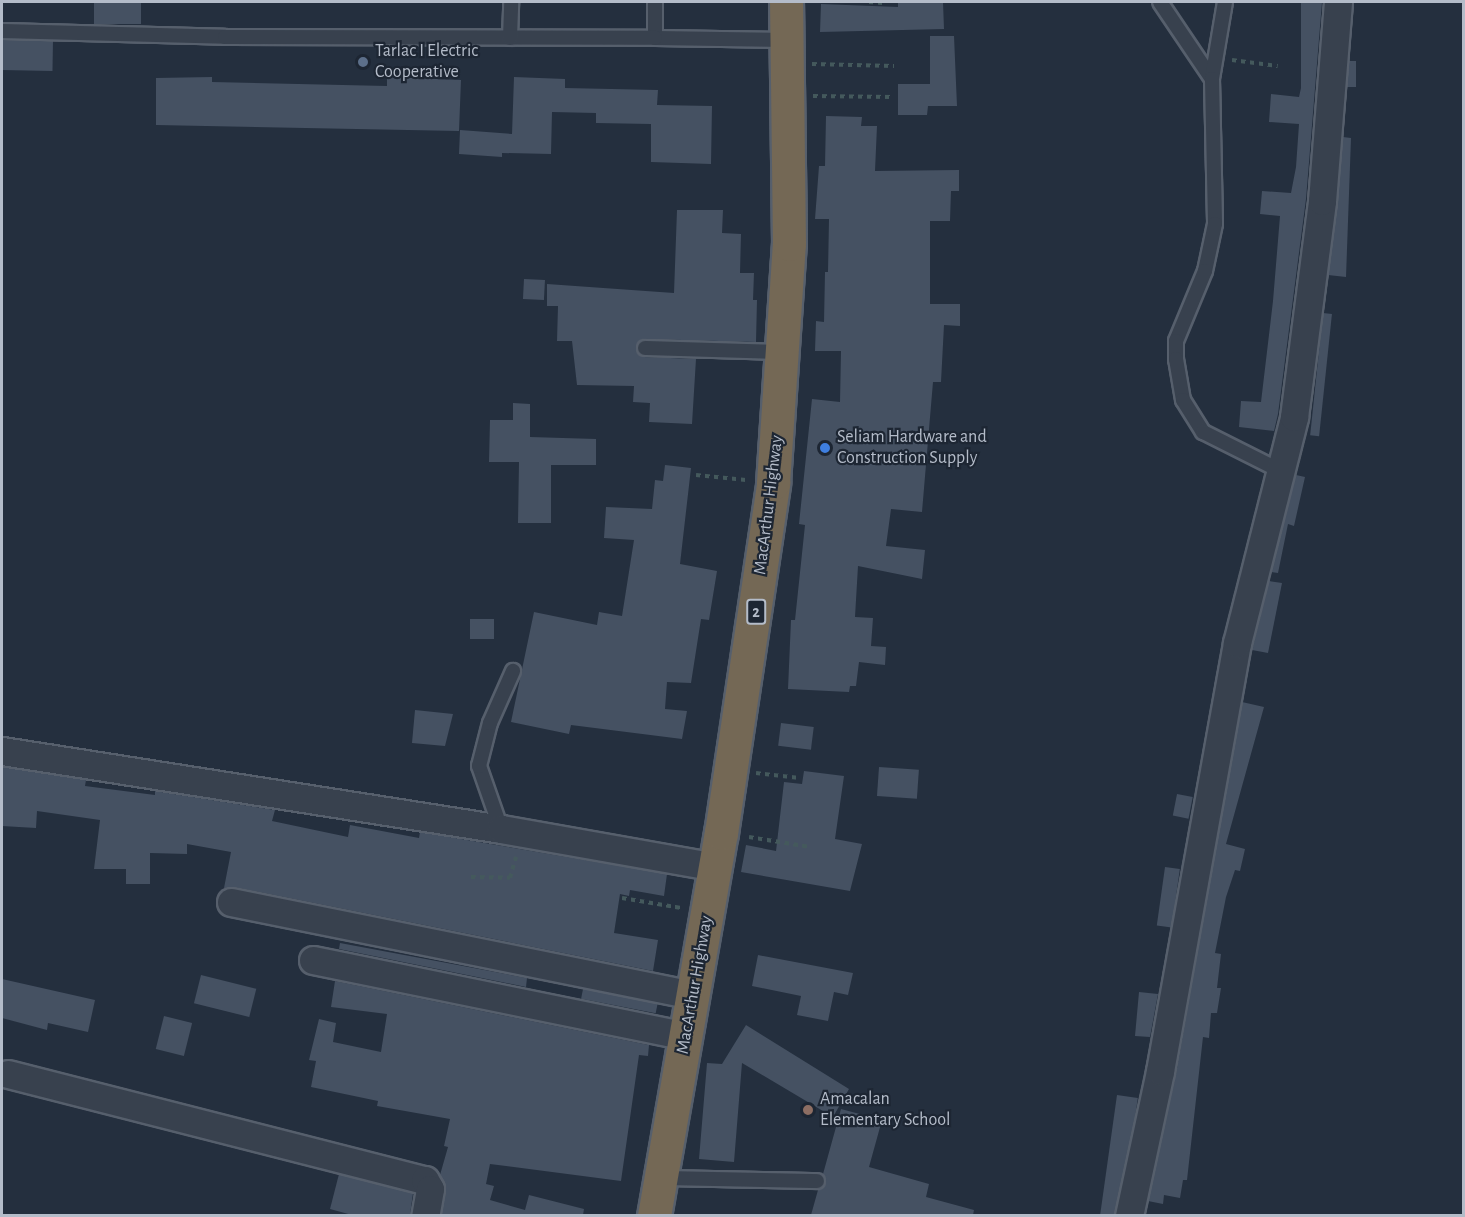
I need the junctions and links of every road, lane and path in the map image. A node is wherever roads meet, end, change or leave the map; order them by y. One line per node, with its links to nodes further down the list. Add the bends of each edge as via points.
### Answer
1 (511, 2): 10 (lane)
2 (655, 2): 11 (lane)
3 (786, 2): 12 (highway, MacArthur Highway / 2)
4 (869, 2): 8 (path)
5 (1160, 2): 16 (lane)
6 (1225, 2): 13 (lane)
7 (1338, 2): 21 (street, via 1305,343 1294,417)
8 (883, 3)
9 (2, 31): 10 (lane)
10 (510, 38): 11 (lane)
11 (655, 38): 12 (lane)
12 (788, 52): 14 (path); 17 (highway, MacArthur Highway / 2)
13 (1214, 57): 15 (path); 16 (lane)
14 (894, 66)
15 (1278, 66)
16 (1212, 79): 21 (lane, via 1215,224 1205,272 1176,341 1179,382 1191,417 1203,432)
17 (788, 96): 18 (path); 20 (highway, MacArthur Highway / 2, via 790,174)
18 (893, 97)
19 (645, 348): 20 (lane)
20 (784, 352): 23 (highway, MacArthur Highway / 2)
21 (1279, 470): 44 (street, via 1237,643 1177,981)
22 (696, 475): 23 (path)
23 (773, 483): 26 (highway, MacArthur Highway / 2)
24 (513, 671): 28 (lane, via 489,723 479,766)
25 (2, 751): 28 (street)
26 (731, 771): 27 (path); 29 (highway, MacArthur Highway / 2)
27 (800, 778)
28 (511, 831): 31 (street); 32 (path, via 510,878)
29 (721, 833): 30 (path); 31 (highway, MacArthur Highway / 2)
30 (810, 847)
31 (716, 867): 35 (highway, MacArthur Highway / 2)
32 (471, 877)
33 (622, 898): 35 (path)
34 (231, 902): 37 (street)
35 (708, 912): 37 (highway, MacArthur Highway / 2)
36 (313, 960): 38 (street)
37 (693, 994): 38 (highway, MacArthur Highway / 2)
38 (686, 1035): 40 (highway, MacArthur Highway / 2)
39 (8, 1074): 42 (street, via 424,1180 430,1188)
40 (660, 1178): 41 (lane); 43 (highway, MacArthur Highway / 2)
41 (817, 1181)
42 (425, 1215)
43 (654, 1215)
44 (1129, 1215)

